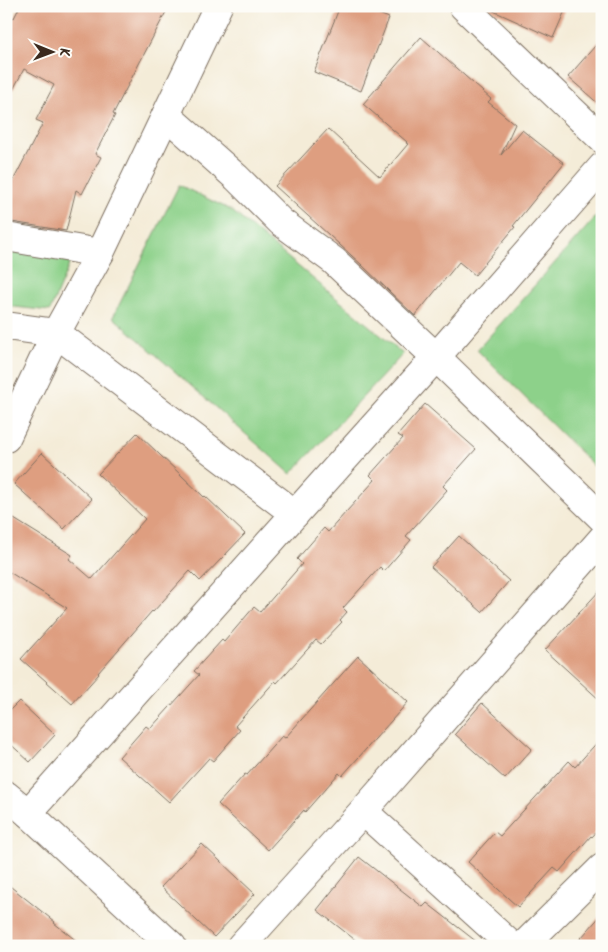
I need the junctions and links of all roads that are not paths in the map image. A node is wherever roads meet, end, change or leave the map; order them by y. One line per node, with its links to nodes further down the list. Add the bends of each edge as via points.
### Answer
1 (218, 6): 3 (street)
2 (463, 6): 4 (street)
3 (166, 115): 7 (street); 10 (street, via 281,222 334,261)
4 (602, 139)
5 (602, 166): 10 (street)
6 (6, 238): 7 (street)
7 (100, 253): 9 (street)
8 (6, 326): 9 (street)
9 (56, 333): 11 (street); 12 (street)
10 (436, 357): 12 (street); 13 (street)
11 (6, 438)
12 (295, 514): 17 (street)
13 (602, 518)
14 (602, 538): 16 (street)
15 (6, 795): 17 (street)
16 (363, 811): 20 (street); 21 (street)
17 (28, 813): 19 (street)
18 (602, 868): 22 (street)
19 (172, 946)
20 (241, 946)
21 (512, 946)
22 (523, 946)

